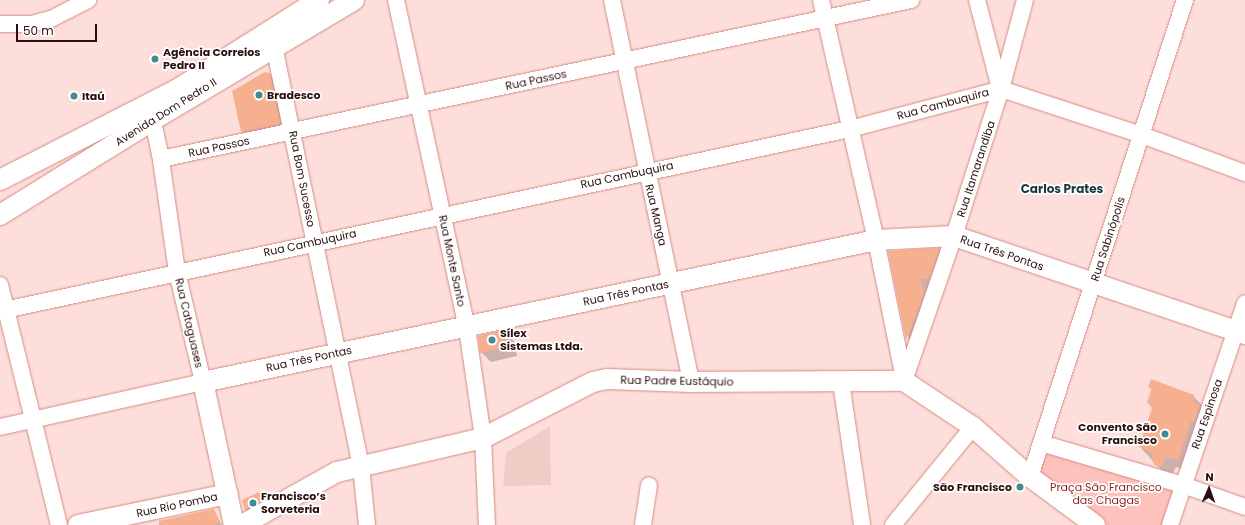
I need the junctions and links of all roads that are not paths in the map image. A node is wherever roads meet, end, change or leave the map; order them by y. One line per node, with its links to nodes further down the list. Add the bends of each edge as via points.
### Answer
1 (88, 0): 12 (street, via 50,19 32,24)
2 (319, 0): 24 (main road, Avenida Dom Pedro II, via 178,89)
3 (354, 0): 13 (main road, Avenida Dom Pedro II)
4 (396, 0): 16 (street, Rua Monte Santo)
5 (612, 0): 14 (street, Rua Manga)
6 (821, 0): 11 (street)
7 (911, 0): 11 (street, Rua Passos)
8 (977, 0): 15 (street)
9 (1025, 0): 15 (street, Rua Itamarandiba)
10 (1185, 0): 20 (street, Rua Sabinópolis)
11 (824, 17): 14 (street, Rua Passos); 18 (street)
12 (0, 24)
13 (274, 46): 17 (main road, Avenida Dom Pedro II); 19 (street, Rua Bom Sucesso)
14 (623, 61): 16 (street, Rua Passos); 22 (street, Rua Manga)
15 (1001, 89): 18 (street, Rua Cambuquira); 20 (street, Rua Cambuquira); 27 (street, Rua Itamarandiba)
16 (419, 106): 19 (street, Rua Passos); 25 (street, Rua Monte Santo)
17 (153, 120): 21 (street, Rua Cataguases); 26 (main road, Avenida Dom Pedro II)
18 (850, 128): 22 (street, Rua Cambuquira); 28 (street)
19 (293, 131): 21 (street, Rua Passos); 29 (street, Rua Bom Sucesso)
20 (1142, 135): 23 (street, Rua Cambuquira); 32 (street, Rua Sabinópolis)
21 (161, 159): 30 (street, Rua Cataguases)
22 (646, 171): 25 (street, Rua Cambuquira); 31 (street, Rua Manga)
23 (1245, 173)
24 (0, 180)
25 (442, 214): 29 (street, Rua Cambuquira); 36 (street, Rua Monte Santo)
26 (0, 215)
27 (954, 236): 28 (main road, Rua Três Pontas); 32 (main road, Rua Três Pontas); 39 (street, Rua Itamarandiba)
28 (876, 240): 31 (main road, Rua Três Pontas); 39 (street)
29 (314, 242): 30 (street, Rua Cambuquira); 38 (street, Rua Bom Sucesso)
30 (177, 272): 35 (street, Rua Cambuquira); 40 (street, Rua Cataguases)
31 (671, 283): 36 (main road, Rua Três Pontas); 41 (street, Rua Manga)
32 (1093, 284): 37 (main road, Rua Três Pontas); 47 (street, Rua Sabinópolis)
33 (0, 285): 35 (street)
34 (1245, 304): 37 (street, Rua Espinosa)
35 (2, 311): 43 (street)
36 (467, 328): 38 (main road, Rua Três Pontas); 46 (street, Rua Monte Santo)
37 (1240, 333): 51 (street, Rua Espinosa)
38 (339, 352): 40 (main road, Rua Três Pontas); 48 (street, Rua Bom Sucesso)
39 (904, 380): 42 (main road, Rua Padre Eustáquio); 45 (main road)
40 (202, 382): 43 (street, Rua Três Pontas); 52 (main road, Rua Cataguases)
41 (691, 382): 42 (main road, Rua Padre Eustáquio); 46 (main road, Rua Padre Eustáquio, via 607,379 593,382)
42 (841, 382): 61 (street)
43 (35, 420): 44 (street, Rua Três Pontas); 54 (street)
44 (0, 427)
45 (973, 427): 49 (main road); 62 (street)
46 (483, 438): 48 (main road, Rua Padre Eustáquio); 59 (street, Rua Monte Santo)
47 (1041, 443): 49 (street, Rua Sabinópolis); 51 (street)
48 (361, 466): 57 (main road, Rua Padre Eustáquio, via 337,472); 58 (street, Rua Bom Sucesso)
49 (1030, 477): 63 (main road)
50 (649, 485): 60 (street)
51 (1182, 485): 53 (street); 64 (street, Rua Espinosa)
52 (228, 494): 55 (main road, Rua Rio Pomba); 56 (main road, Rua Cataguases)
53 (1245, 507)
54 (59, 525)
55 (78, 525)
56 (234, 525)
57 (242, 525)
58 (367, 525)
59 (486, 525)
60 (643, 525)
61 (862, 525)
62 (893, 525)
63 (1095, 525)
64 (1170, 525)

